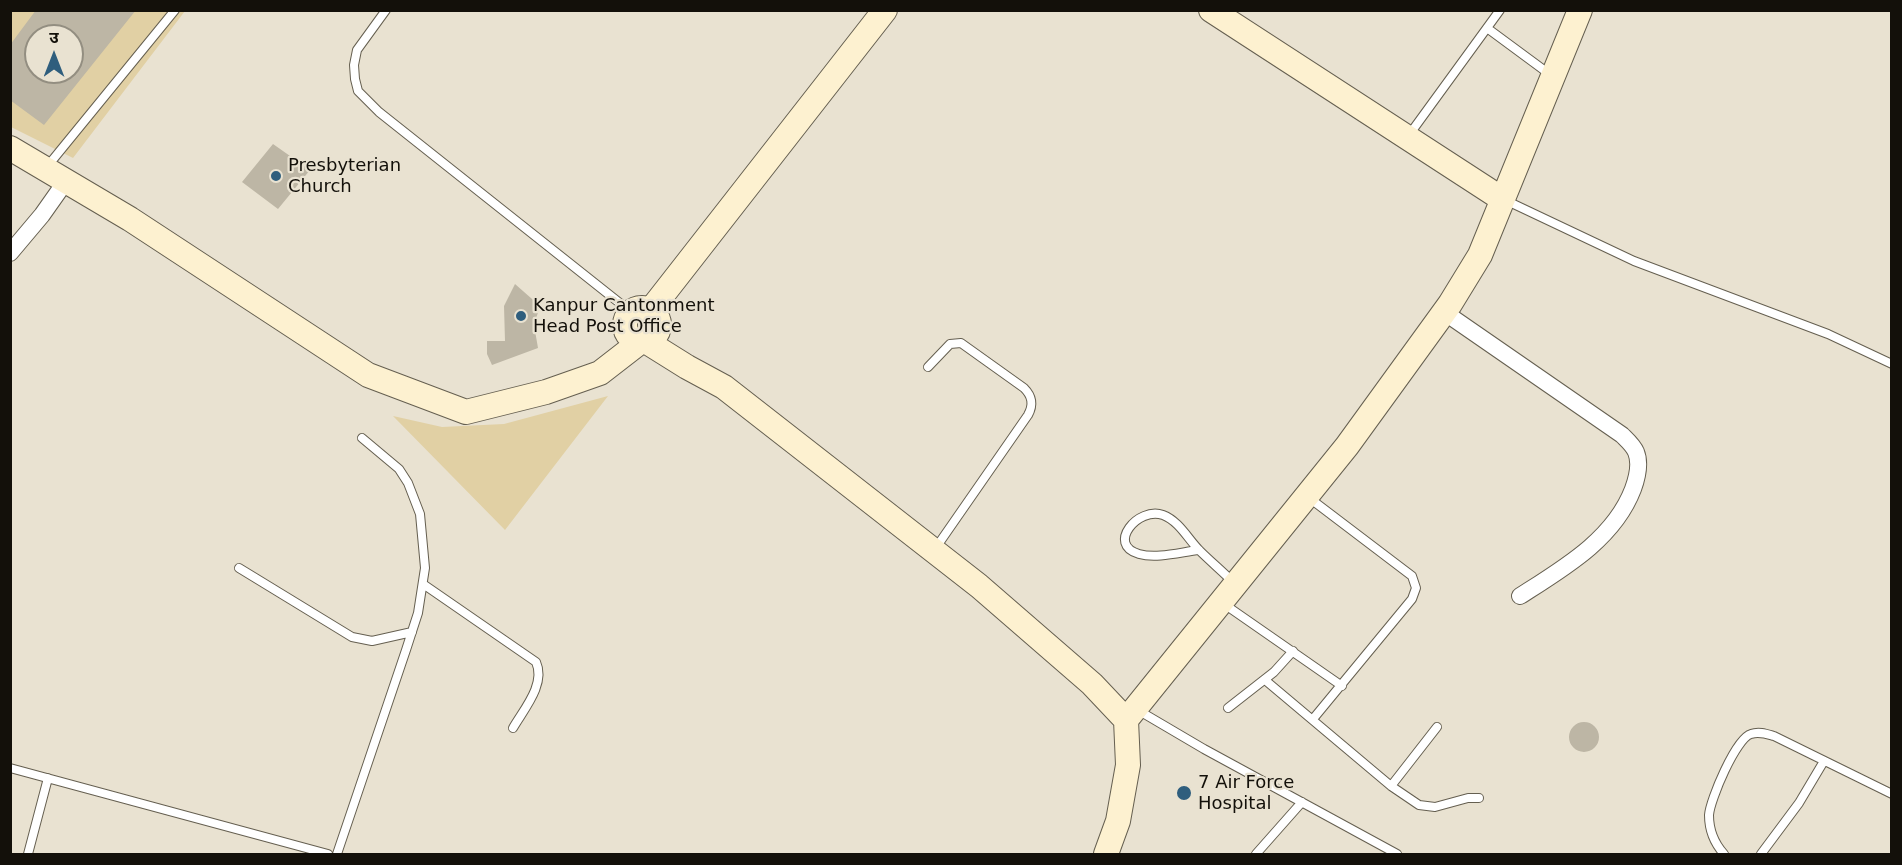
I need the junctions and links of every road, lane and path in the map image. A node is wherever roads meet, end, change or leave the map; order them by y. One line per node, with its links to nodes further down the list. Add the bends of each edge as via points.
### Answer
1 (174, 10): 11 (lane)
2 (386, 10): 15 (lane, via 357,50 354,65 358,91)
3 (885, 10): 15 (street)
4 (1211, 10): 9 (street)
5 (1500, 10): 7 (lane)
6 (1580, 10): 8 (street)
7 (1487, 28): 8 (lane); 9 (lane)
8 (1552, 76): 12 (street)
9 (1407, 138): 12 (street)
10 (10, 148): 11 (street)
11 (56, 175): 13 (street, via 42,215); 15 (street, via 368,375 466,412 546,392 585,377 590,362)
12 (1502, 199): 14 (street, via 1480,255); 16 (lane, via 1635,261 1828,334)
13 (10, 253)
14 (1444, 312): 19 (street); 25 (street, via 1622,435 1637,453 1637,478 1617,519 1556,574)
15 (642, 327): 21 (street, via 687,368 718,384)
16 (1892, 364)
17 (928, 367): 21 (lane, via 950,344 961,343 1024,388 1032,405)
18 (362, 438): 23 (lane, via 399,470 415,499 424,540)
19 (1307, 496): 24 (street); 29 (lane, via 1412,576 1416,588 1412,599)
20 (1199, 550): 20 (lane, via 1140,554 1130,549 1125,534 1144,515 1156,513 1176,524); 24 (lane)
21 (933, 551): 31 (street)
22 (239, 568): 26 (lane, via 352,637 372,641)
23 (423, 584): 26 (lane); 34 (lane, via 536,662 536,688)
24 (1228, 593): 27 (lane); 31 (street)
25 (1520, 596)
26 (412, 633): 44 (lane)
27 (1293, 651): 28 (lane); 29 (lane)
28 (1265, 680): 30 (lane); 32 (lane)
29 (1342, 686): 32 (lane)
30 (1228, 708)
31 (1130, 714): 41 (lane); 45 (street, via 1128,765 1118,820)
32 (1313, 719): 38 (lane)
33 (1437, 727): 38 (lane)
34 (513, 728)
35 (1824, 761): 39 (lane); 48 (lane, via 1774,736 1747,736 1739,744 1712,800 1711,830); 49 (lane)
36 (10, 768): 37 (lane)
37 (48, 778): 42 (lane); 43 (lane)
38 (1391, 786): 40 (lane, via 1426,807)
39 (1892, 794)
40 (1479, 798)
41 (1302, 802): 46 (lane); 47 (lane)
42 (28, 855)
43 (328, 855)
44 (337, 855)
45 (1106, 855)
46 (1256, 855)
47 (1397, 855)
48 (1724, 855)
49 (1761, 855)

